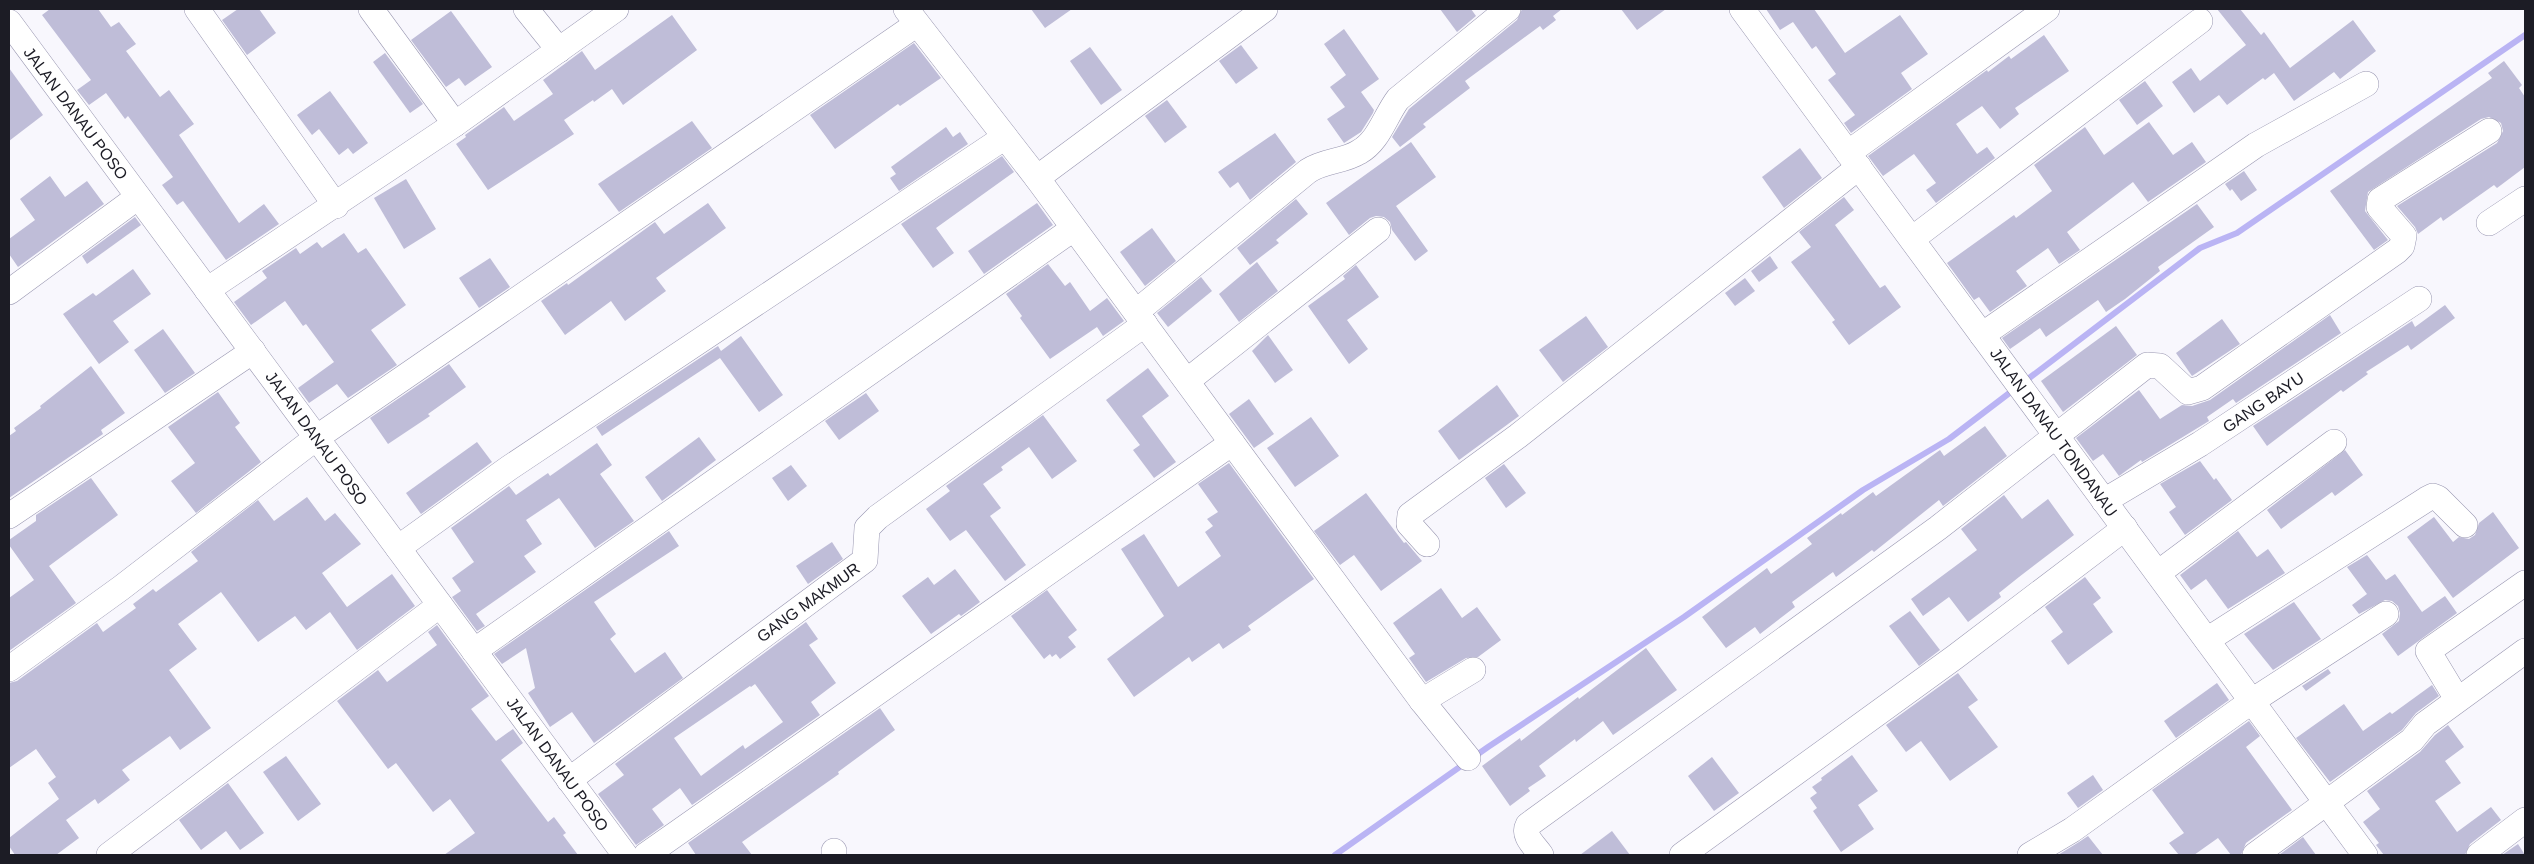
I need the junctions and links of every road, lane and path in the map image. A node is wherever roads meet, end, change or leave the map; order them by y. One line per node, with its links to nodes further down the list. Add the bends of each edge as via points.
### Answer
1 (197, 9): 21 (street)
2 (371, 9): 14 (street)
3 (526, 9): 12 (street)
4 (616, 9): 12 (street)
5 (1265, 9): 18 (street)
6 (1508, 9): 29 (street, GANG MAKMUR, via 1398,99 1387,113 1380,132 1359,152 1320,163 1308,171)
7 (1742, 9): 17 (street, JALAN DANAU TONDANAU)
8 (2047, 9): 17 (street)
9 (910, 13): 16 (street); 34 (street)
10 (2200, 21): 25 (street)
11 (9, 22): 19 (street, JALAN DANAU POSO)
12 (559, 50): 14 (street)
13 (2366, 84): 30 (street, via 2256,145)
14 (455, 124): 21 (street)
15 (2489, 131): 33 (street, via 2380,200 2379,207 2404,236 2402,246 2308,314 2202,388 2188,392 2160,366 2147,365)
16 (1005, 137): 18 (street); 42 (street, via 509,468)
17 (1854, 160): 25 (street, JALAN DANAU TONDANAU); 41 (street, via 1518,436 1410,515 1409,524)
18 (1037, 178): 23 (street)
19 (138, 197): 26 (street, JALAN DANAU POSO); 27 (street)
20 (2525, 199): 22 (street)
21 (336, 206): 26 (street)
22 (2489, 224)
23 (1073, 229): 29 (street); 48 (street)
24 (1378, 230): 32 (street)
25 (1912, 239): 30 (street, JALAN DANAU TONDANAU)
26 (207, 290): 31 (street, JALAN DANAU POSO)
27 (9, 292)
28 (2419, 299): 37 (street, GANG BAYU, via 2200,444)
29 (1140, 318): 32 (street); 56 (street, GANG MAKMUR, via 878,517 867,528 865,560)
30 (1982, 335): 33 (street, JALAN DANAU TONDANAU)
31 (253, 351): 34 (street, JALAN DANAU POSO); 38 (street)
32 (1187, 381): 36 (street)
33 (2056, 435): 37 (street, JALAN DANAU TONDANAU); 62 (street, via 1938,528 1528,825 1526,835)
34 (316, 438): 42 (street, JALAN DANAU POSO); 50 (street, via 121,588)
35 (2334, 442): 43 (street)
36 (1232, 443): 53 (street); 61 (street)
37 (2104, 501): 40 (street, JALAN DANAU TONDANAU)
38 (9, 516)
39 (2464, 526): 47 (street, via 2438,498 2428,498)
40 (2125, 528): 43 (street, JALAN DANAU TONDANAU); 63 (street)
41 (1427, 544)
42 (398, 548): 45 (street, JALAN DANAU POSO)
43 (2158, 573): 47 (street, JALAN DANAU TONDANAU)
44 (2525, 584): 52 (street, via 2428,651)
45 (440, 605): 48 (street, JALAN DANAU POSO); 59 (street)
46 (2386, 614): 54 (street)
47 (2207, 640): 54 (street, JALAN DANAU TONDANAU)
48 (474, 651): 56 (street, JALAN DANAU POSO)
49 (2525, 651): 52 (street)
50 (9, 669)
51 (1473, 670): 53 (street)
52 (2458, 699): 57 (street, via 2424,724 2412,740)
53 (1422, 701): 55 (street)
54 (2252, 701): 57 (street, JALAN DANAU TONDANAU); 64 (street, via 2072,830)
55 (1468, 758)
56 (569, 780): 60 (street, JALAN DANAU POSO)
57 (2327, 804): 65 (street); 66 (street, JALAN DANAU TONDANAU)
58 (2525, 820): 67 (street)
59 (109, 855)
60 (625, 855)
61 (646, 855)
62 (1541, 855)
63 (1682, 855)
64 (2030, 855)
65 (2255, 855)
66 (2365, 855)
67 (2479, 855)

